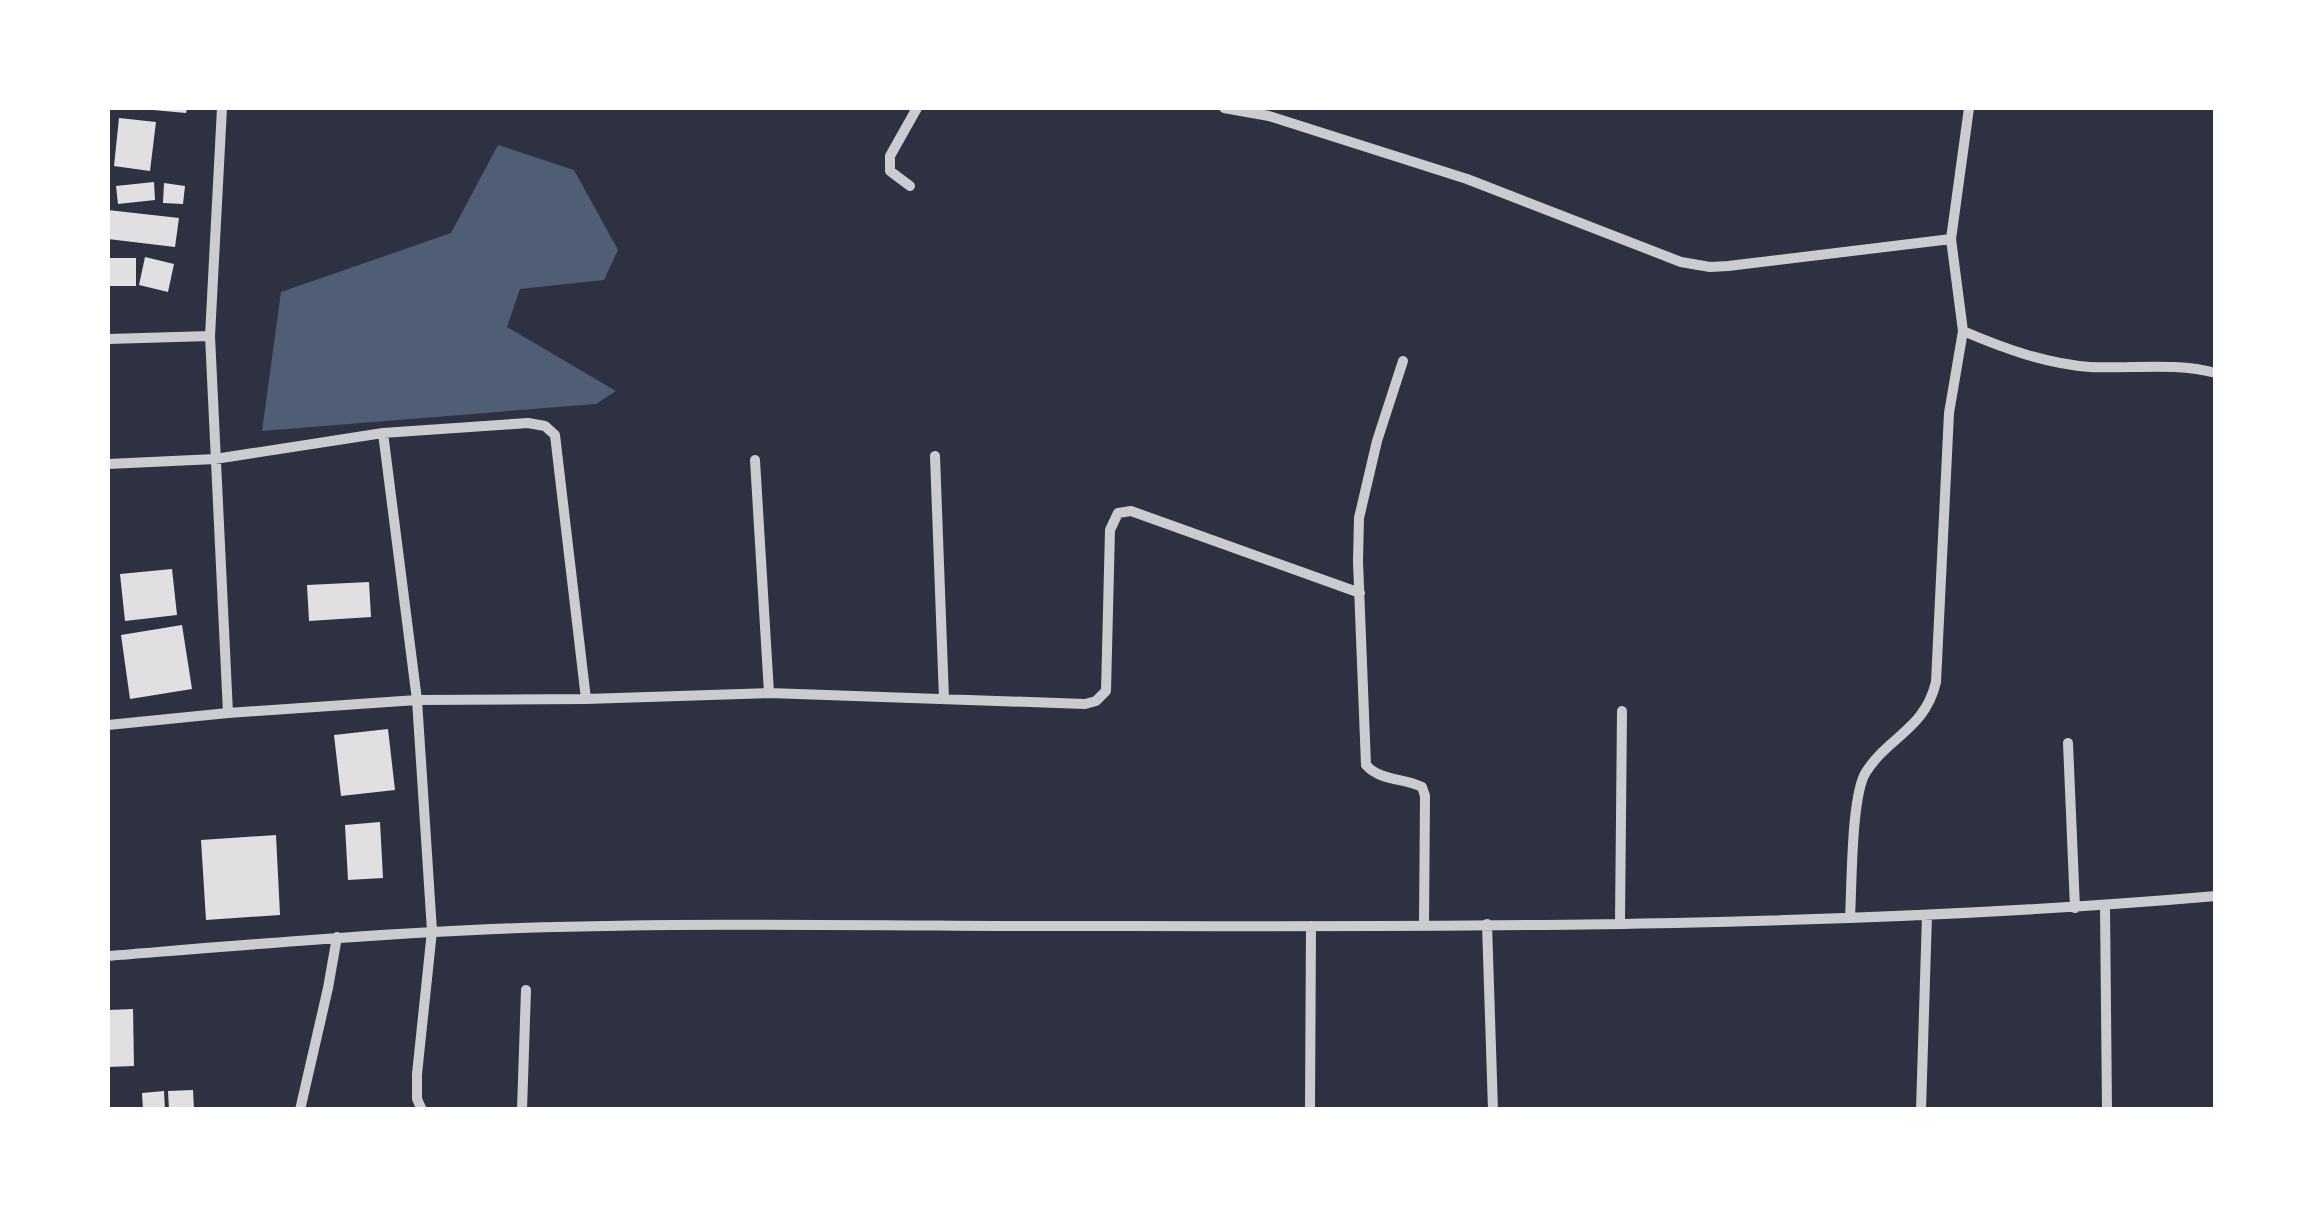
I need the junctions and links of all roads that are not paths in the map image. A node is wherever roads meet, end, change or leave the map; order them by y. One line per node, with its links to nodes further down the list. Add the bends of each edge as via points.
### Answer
1 (222, 108): 8 (street)
2 (917, 108): 5 (street, via 889,163)
3 (1224, 108): 6 (street, via 1468,178 1696,266)
4 (1969, 108): 6 (street)
5 (910, 186)
6 (1951, 239): 7 (street)
7 (1963, 331): 11 (street, via 2049,361); 30 (street, via 1948,413 1936,682 1922,716 1865,773)
8 (210, 336): 9 (street); 14 (street)
9 (108, 340)
10 (1403, 361): 17 (street, via 1359,518)
11 (2216, 373)
12 (383, 433): 14 (street); 19 (street, via 528,423 555,435); 20 (street)
13 (936, 456): 21 (street)
14 (215, 459): 16 (street); 23 (street)
15 (755, 460): 18 (street)
16 (108, 464)
17 (1360, 593): 21 (street, via 1131,511 1118,513 1110,530 1106,692 1085,704); 34 (street, via 1366,765 1380,776 1422,787)
18 (769, 692): 19 (street); 21 (street)
19 (586, 698): 20 (street)
20 (417, 700): 23 (street); 35 (street)
21 (944, 700)
22 (1622, 711): 31 (street)
23 (228, 713): 24 (street)
24 (108, 726)
25 (2068, 743): 28 (street)
26 (2216, 896): 27 (street)
27 (2105, 906): 28 (street); 45 (street)
28 (2074, 908): 29 (street)
29 (1927, 915): 30 (street); 44 (street)
30 (1850, 918): 31 (street)
31 (1620, 922): 32 (street)
32 (1487, 924): 34 (street); 43 (street)
33 (1311, 926): 34 (street); 35 (street, via 722,925); 42 (street)
34 (1424, 926)
35 (432, 932): 36 (street); 40 (street, via 416,1074)
36 (337, 937): 37 (street); 39 (street)
37 (108, 956)
38 (526, 990): 41 (street)
39 (300, 1110)
40 (422, 1110)
41 (522, 1110)
42 (1310, 1110)
43 (1493, 1110)
44 (1921, 1110)
45 (2107, 1110)

